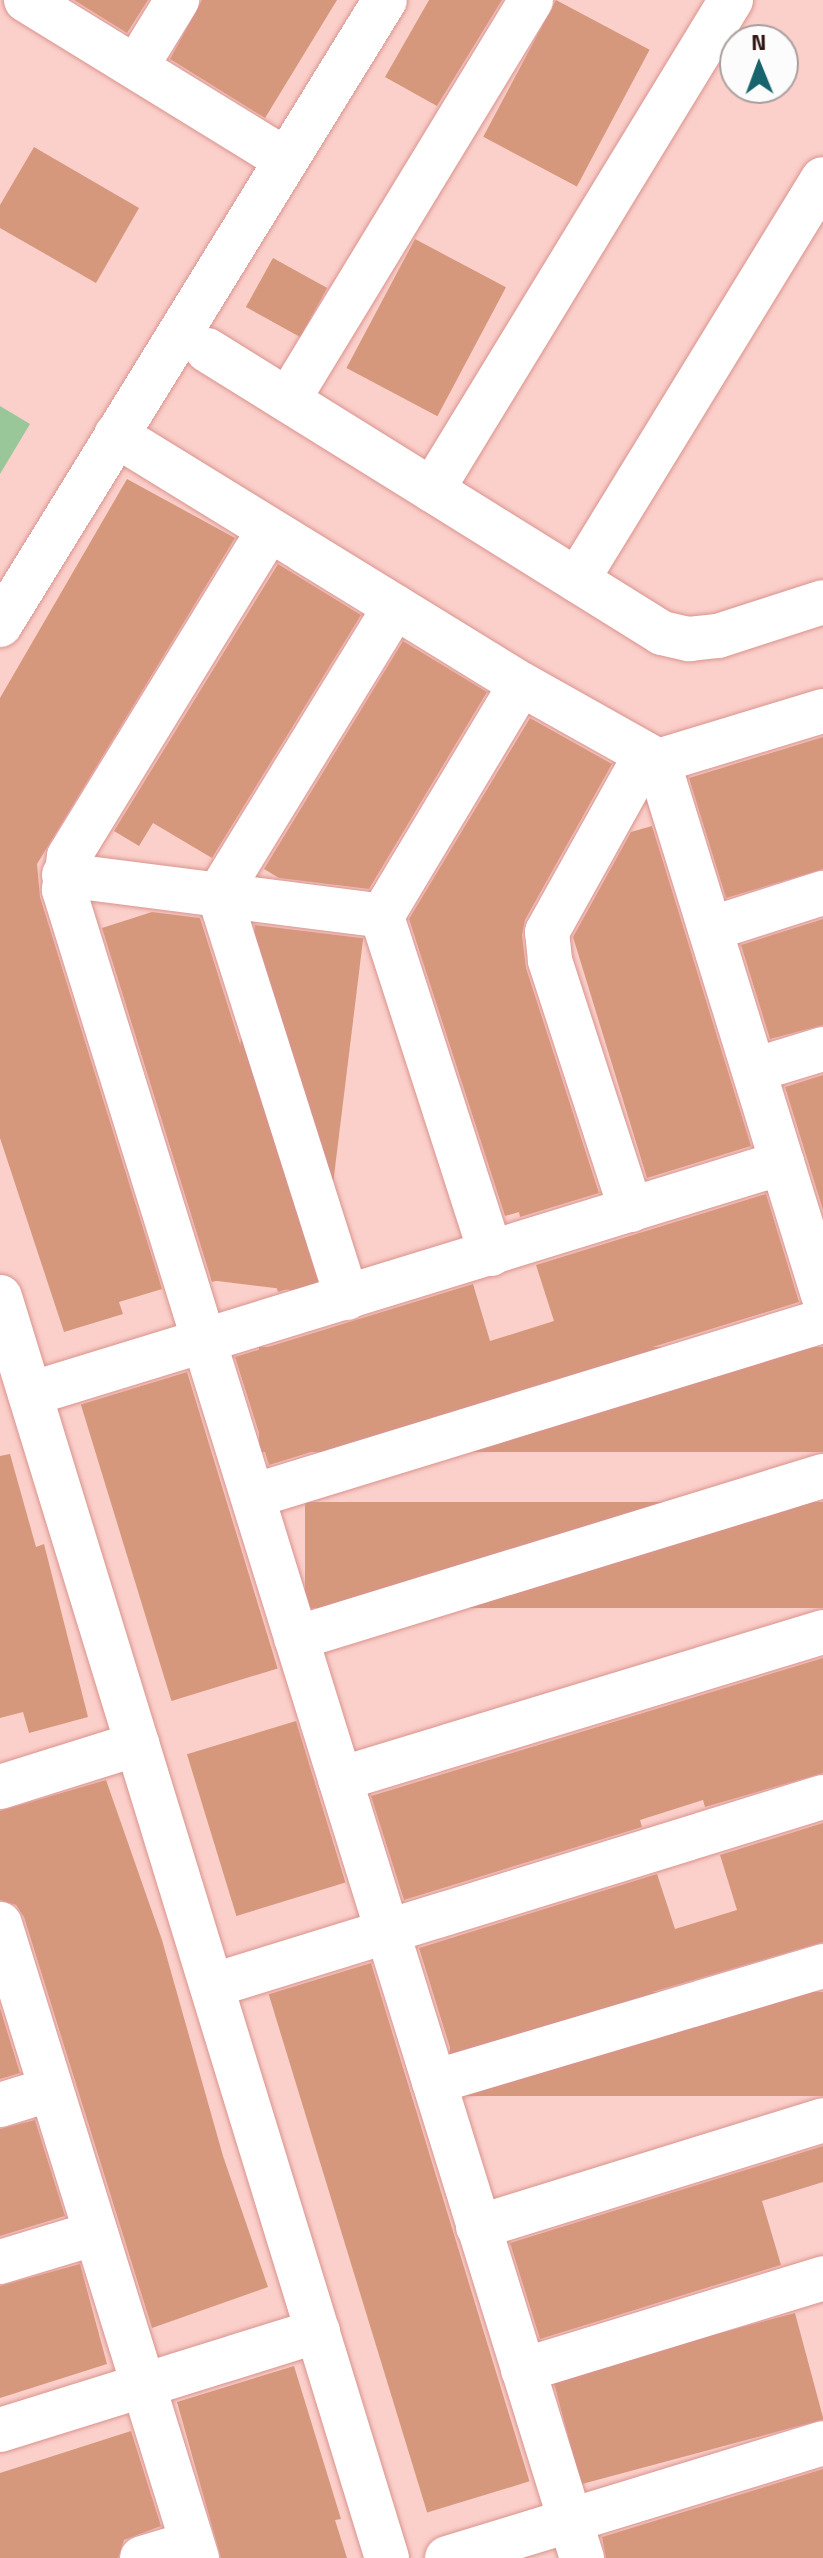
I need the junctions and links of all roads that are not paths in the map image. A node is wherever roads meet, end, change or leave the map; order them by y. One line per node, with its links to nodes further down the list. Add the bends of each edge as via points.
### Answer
1 (26, 0): 6 (street)
2 (177, 0): 6 (street)
3 (385, 0): 7 (street)
4 (531, 0): 10 (street)
5 (731, 0): 12 (street)
6 (136, 67): 7 (street)
7 (286, 160): 11 (street)
8 (823, 179): 14 (street)
9 (207, 350): 10 (street)
10 (288, 400): 12 (street)
11 (116, 435): 13 (street); 17 (street)
12 (432, 490): 14 (street)
13 (269, 530): 16 (street); 21 (street, via 69,857)
14 (577, 580): 15 (street, via 662,633 689,639 718,636)
15 (823, 602)
16 (395, 607): 18 (street); 23 (street)
17 (0, 625)
18 (521, 684): 20 (street); 24 (street)
19 (823, 711): 20 (street)
20 (652, 759): 25 (street); 30 (street, via 547,932 550,960)
21 (64, 875): 23 (street); 36 (street)
22 (823, 893): 25 (street)
23 (219, 894): 24 (street); 34 (street)
24 (382, 916): 31 (street)
25 (710, 929): 27 (street)
26 (823, 1049): 27 (street)
27 (754, 1070): 28 (street)
28 (782, 1163): 29 (street); 30 (street)
29 (810, 1206): 32 (street)
30 (631, 1210): 31 (street)
31 (491, 1254): 34 (street)
32 (823, 1295)
33 (0, 1297): 37 (street)
34 (347, 1298): 36 (street)
35 (823, 1321): 39 (street)
36 (205, 1343): 37 (street); 39 (street)
37 (30, 1394): 42 (street)
38 (823, 1476): 41 (street)
39 (253, 1496): 41 (street)
40 (823, 1632): 43 (street)
41 (296, 1638): 43 (street)
42 (137, 1744): 44 (street); 49 (street)
43 (340, 1779): 46 (street)
44 (0, 1787)
45 (823, 1797): 46 (street)
46 (388, 1931): 49 (street); 50 (street)
47 (3, 1941): 51 (street)
48 (823, 1966): 50 (street)
49 (214, 1985): 58 (street)
50 (434, 2082): 54 (street)
51 (51, 2089): 52 (street); 55 (street)
52 (0, 2105)
53 (823, 2120): 54 (street)
54 (478, 2227): 59 (street)
55 (96, 2233): 56 (street); 60 (street)
56 (0, 2262)
57 (823, 2278): 59 (street)
58 (318, 2331): 60 (street); 66 (street)
59 (523, 2370): 63 (street)
60 (143, 2386): 61 (street); 64 (street)
61 (0, 2430)
62 (823, 2443): 63 (street)
63 (576, 2539): 67 (street)
64 (194, 2550): 65 (street)
65 (142, 2558)
66 (387, 2558)
67 (447, 2558)

